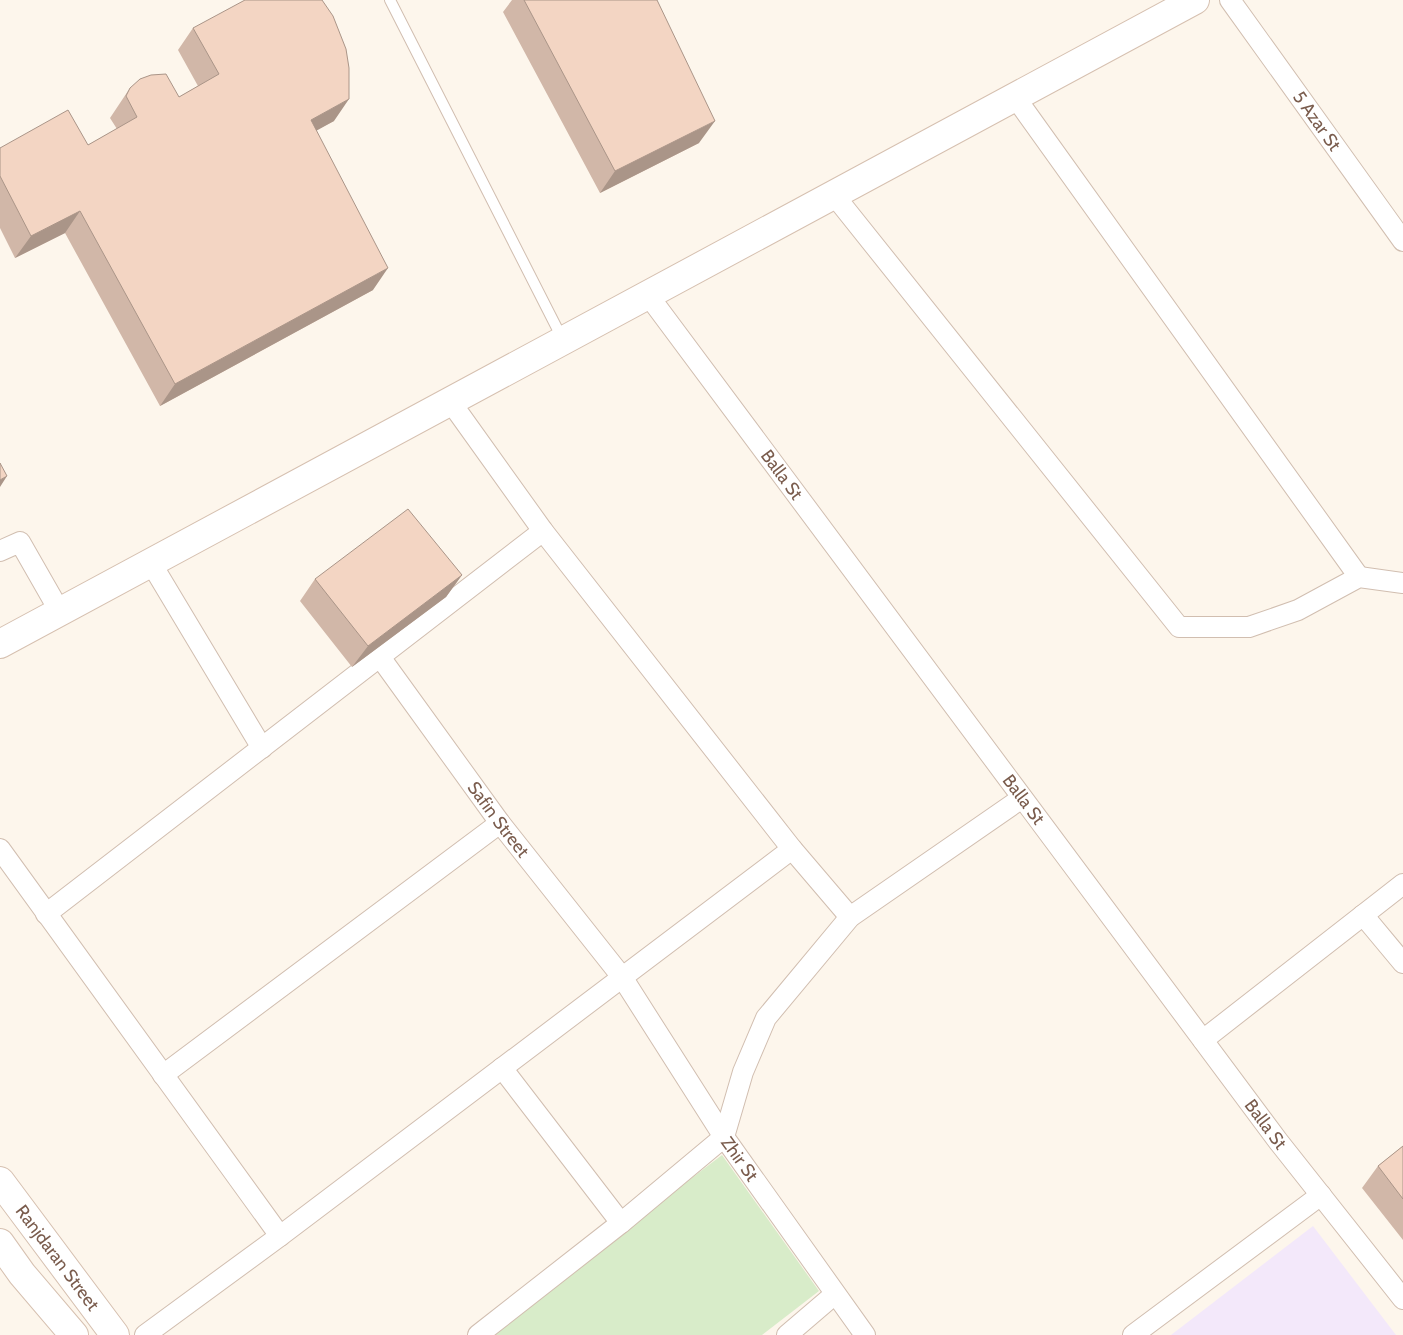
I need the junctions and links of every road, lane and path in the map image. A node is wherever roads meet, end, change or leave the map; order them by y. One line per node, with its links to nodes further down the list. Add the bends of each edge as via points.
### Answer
1 (390, 0): 8 (lane)
2 (1195, 0): 4 (street)
3 (1230, 0): 6 (street, 5 Azar St)
4 (1015, 97): 5 (street); 13 (street)
5 (834, 195): 7 (street); 13 (street, via 1179,627 1249,627 1298,610)
6 (1403, 241)
7 (648, 295): 8 (street); 19 (street, Balla St)
8 (563, 340): 9 (street)
9 (450, 401): 10 (street); 12 (street)
10 (543, 531): 17 (street); 22 (street)
11 (0, 551): 15 (street, via 20,542)
12 (151, 563): 15 (street); 18 (street)
13 (1359, 577): 14 (street)
14 (1403, 583)
15 (60, 612): 16 (street)
16 (0, 644)
17 (380, 657): 18 (street); 20 (street, Safin Street)
18 (262, 748): 24 (street)
19 (1022, 798): 26 (street); 29 (street, Balla St)
20 (500, 823): 28 (street, Safin Street); 31 (street)
21 (0, 849): 24 (street)
22 (792, 849): 26 (street); 28 (street)
23 (1403, 884): 25 (street)
24 (46, 914): 31 (street)
25 (1363, 915): 27 (street); 29 (street)
26 (850, 917): 32 (street, via 766,1018 743,1072)
27 (1403, 963)
28 (622, 978): 30 (street); 32 (street, Zhir St)
29 (1203, 1040): 34 (street, Balla St)
30 (502, 1068): 35 (street); 36 (street)
31 (163, 1075): 36 (street)
32 (724, 1137): 35 (street); 38 (street, Zhir St)
33 (0, 1180): 41 (street, Ranjdaran Street)
34 (1321, 1195): 39 (street, Balla St); 46 (street)
35 (621, 1223): 43 (street)
36 (280, 1236): 42 (street)
37 (0, 1243): 40 (street, Ranjdaran Street)
38 (835, 1294): 44 (street); 45 (street, Zhir St)
39 (1403, 1300)
40 (74, 1335)
41 (115, 1335)
42 (145, 1335)
43 (478, 1335)
44 (787, 1335)
45 (865, 1335)
46 (1133, 1335)

